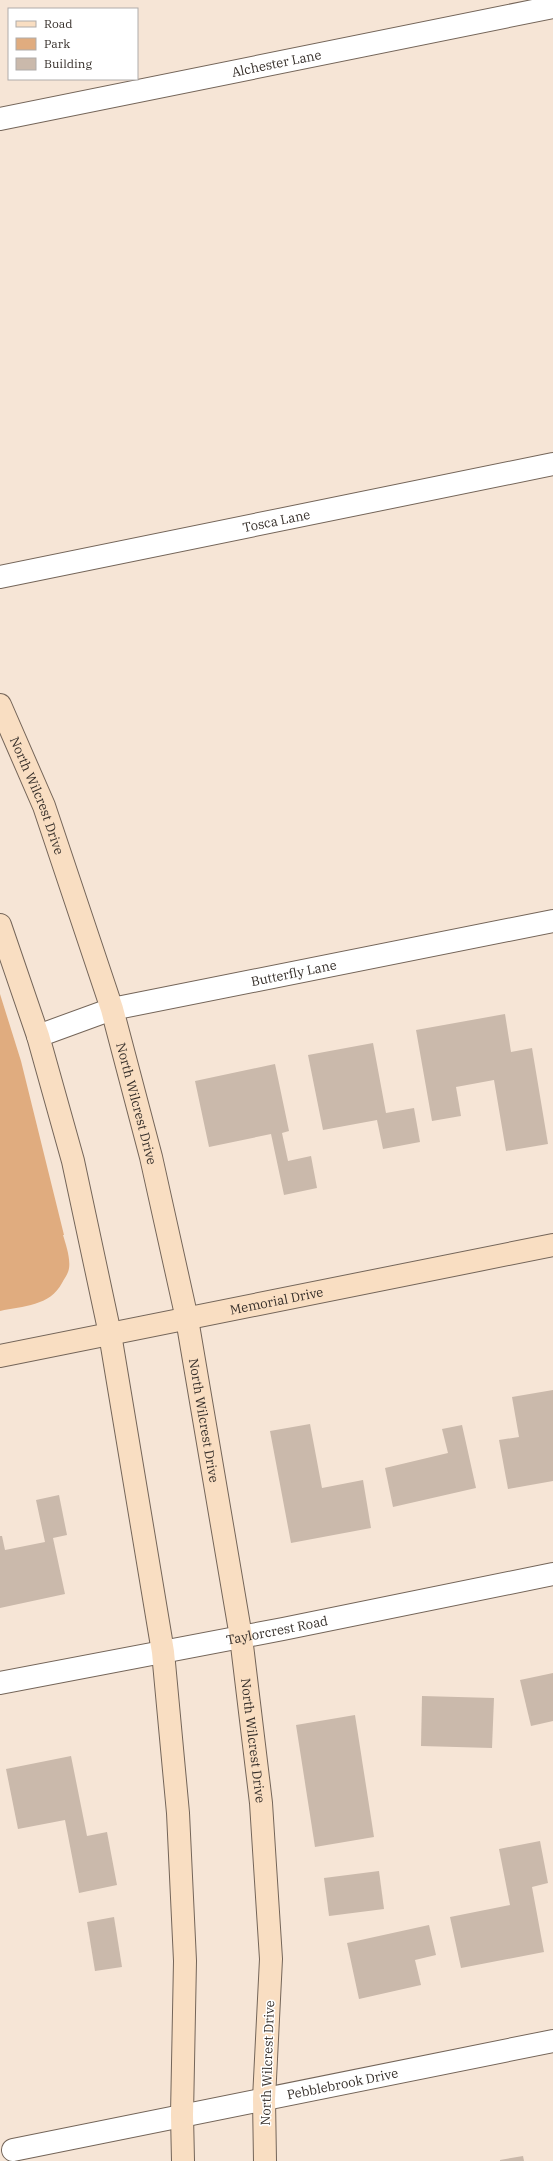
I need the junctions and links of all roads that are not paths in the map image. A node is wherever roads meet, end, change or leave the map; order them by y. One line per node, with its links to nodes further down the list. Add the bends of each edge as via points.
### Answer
1 (553, 7): 2 (street, Alchester Lane)
2 (0, 119)
3 (553, 464): 4 (street, Tosca Lane)
4 (0, 577)
5 (0, 705): 8 (main road, North Wilcrest Drive, via 44,806)
6 (553, 920): 8 (street, Butterfly Lane)
7 (0, 925): 9 (main road)
8 (112, 1009): 9 (street, Butterfly Lane); 11 (main road, North Wilcrest Drive, via 151,1157)
9 (38, 1036): 12 (main road, via 74,1161)
10 (553, 1245): 11 (main road, Memorial Drive)
11 (187, 1319): 12 (main road, Memorial Drive); 15 (main road, North Wilcrest Drive)
12 (110, 1334): 13 (main road, Memorial Drive); 16 (main road)
13 (0, 1356)
14 (553, 1574): 15 (street, Taylorcrest Road)
15 (241, 1637): 16 (street, Taylorcrest Road); 19 (main road, North Wilcrest Drive, via 261,1803 271,1959)
16 (163, 1652): 17 (street, Taylorcrest Road); 20 (main road, via 178,1813 185,1961)
17 (0, 1683)
18 (553, 2041): 19 (street, Pebblebrook Drive)
19 (264, 2099): 20 (street, Pebblebrook Drive); 23 (main road, North Wilcrest Drive)
20 (182, 2115): 21 (street, Pebblebrook Drive); 22 (main road)
21 (13, 2150)
22 (184, 2161)
23 (265, 2161)

